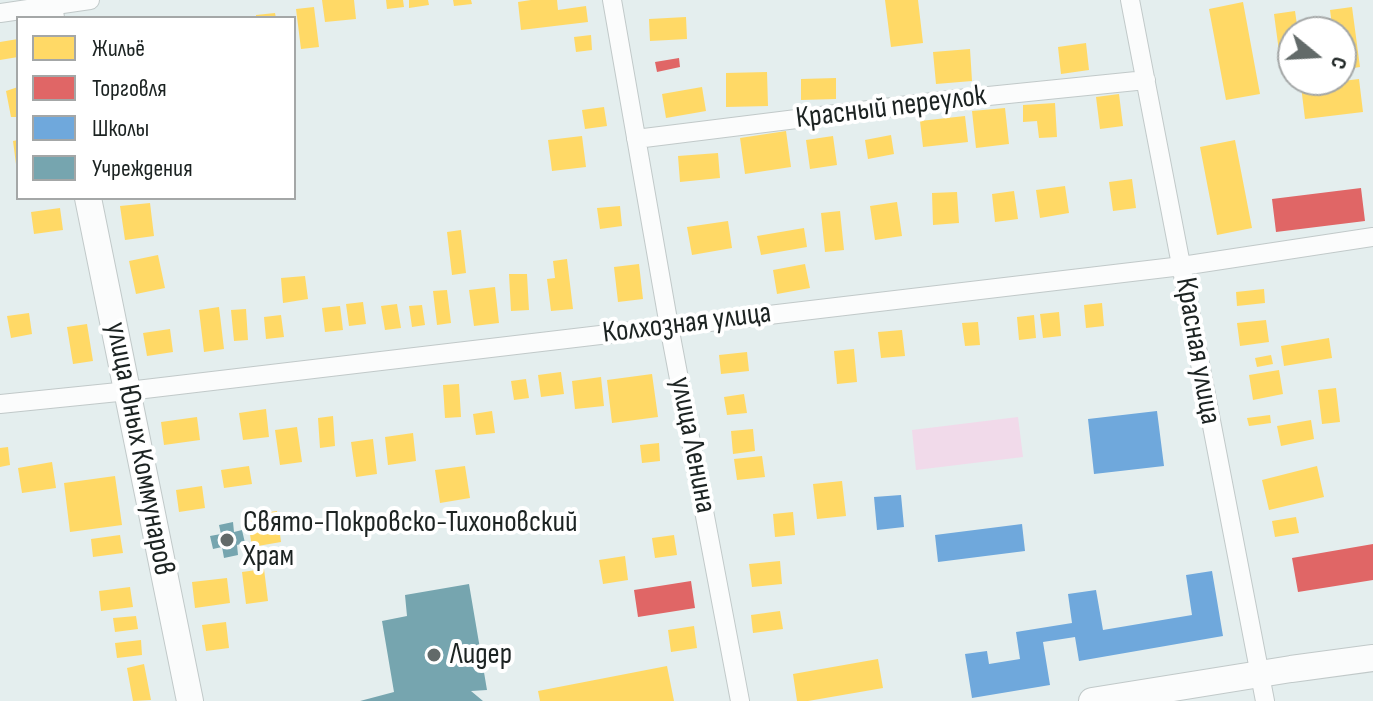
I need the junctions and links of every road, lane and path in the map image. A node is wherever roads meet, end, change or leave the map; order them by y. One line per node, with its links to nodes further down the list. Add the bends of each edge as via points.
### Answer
1 (90, 0): 4 (street)
2 (612, 0): 7 (street, улица Ленина)
3 (1130, 0): 6 (street, Красная улица)
4 (49, 8): 5 (street)
5 (0, 13)
6 (1146, 80): 7 (street, Красный переулок); 10 (street, Красная улица)
7 (636, 139): 11 (street, улица Ленина)
8 (88, 200): 12 (street, улица Юных Коммунаров)
9 (1373, 237): 10 (street, Колхозная улица)
10 (1182, 266): 11 (street, Колхозная улица); 15 (street, Красная улица)
11 (669, 326): 12 (street, Колхозная улица); 17 (street, улица Ленина)
12 (128, 391): 13 (street, Колхозная улица); 16 (street, улица Юных Коммунаров)
13 (0, 404)
14 (1373, 658): 15 (street)
15 (1260, 675): 18 (street); 19 (street, Красная улица)
16 (190, 701)
17 (740, 701)
18 (1092, 701)
19 (1265, 701)

